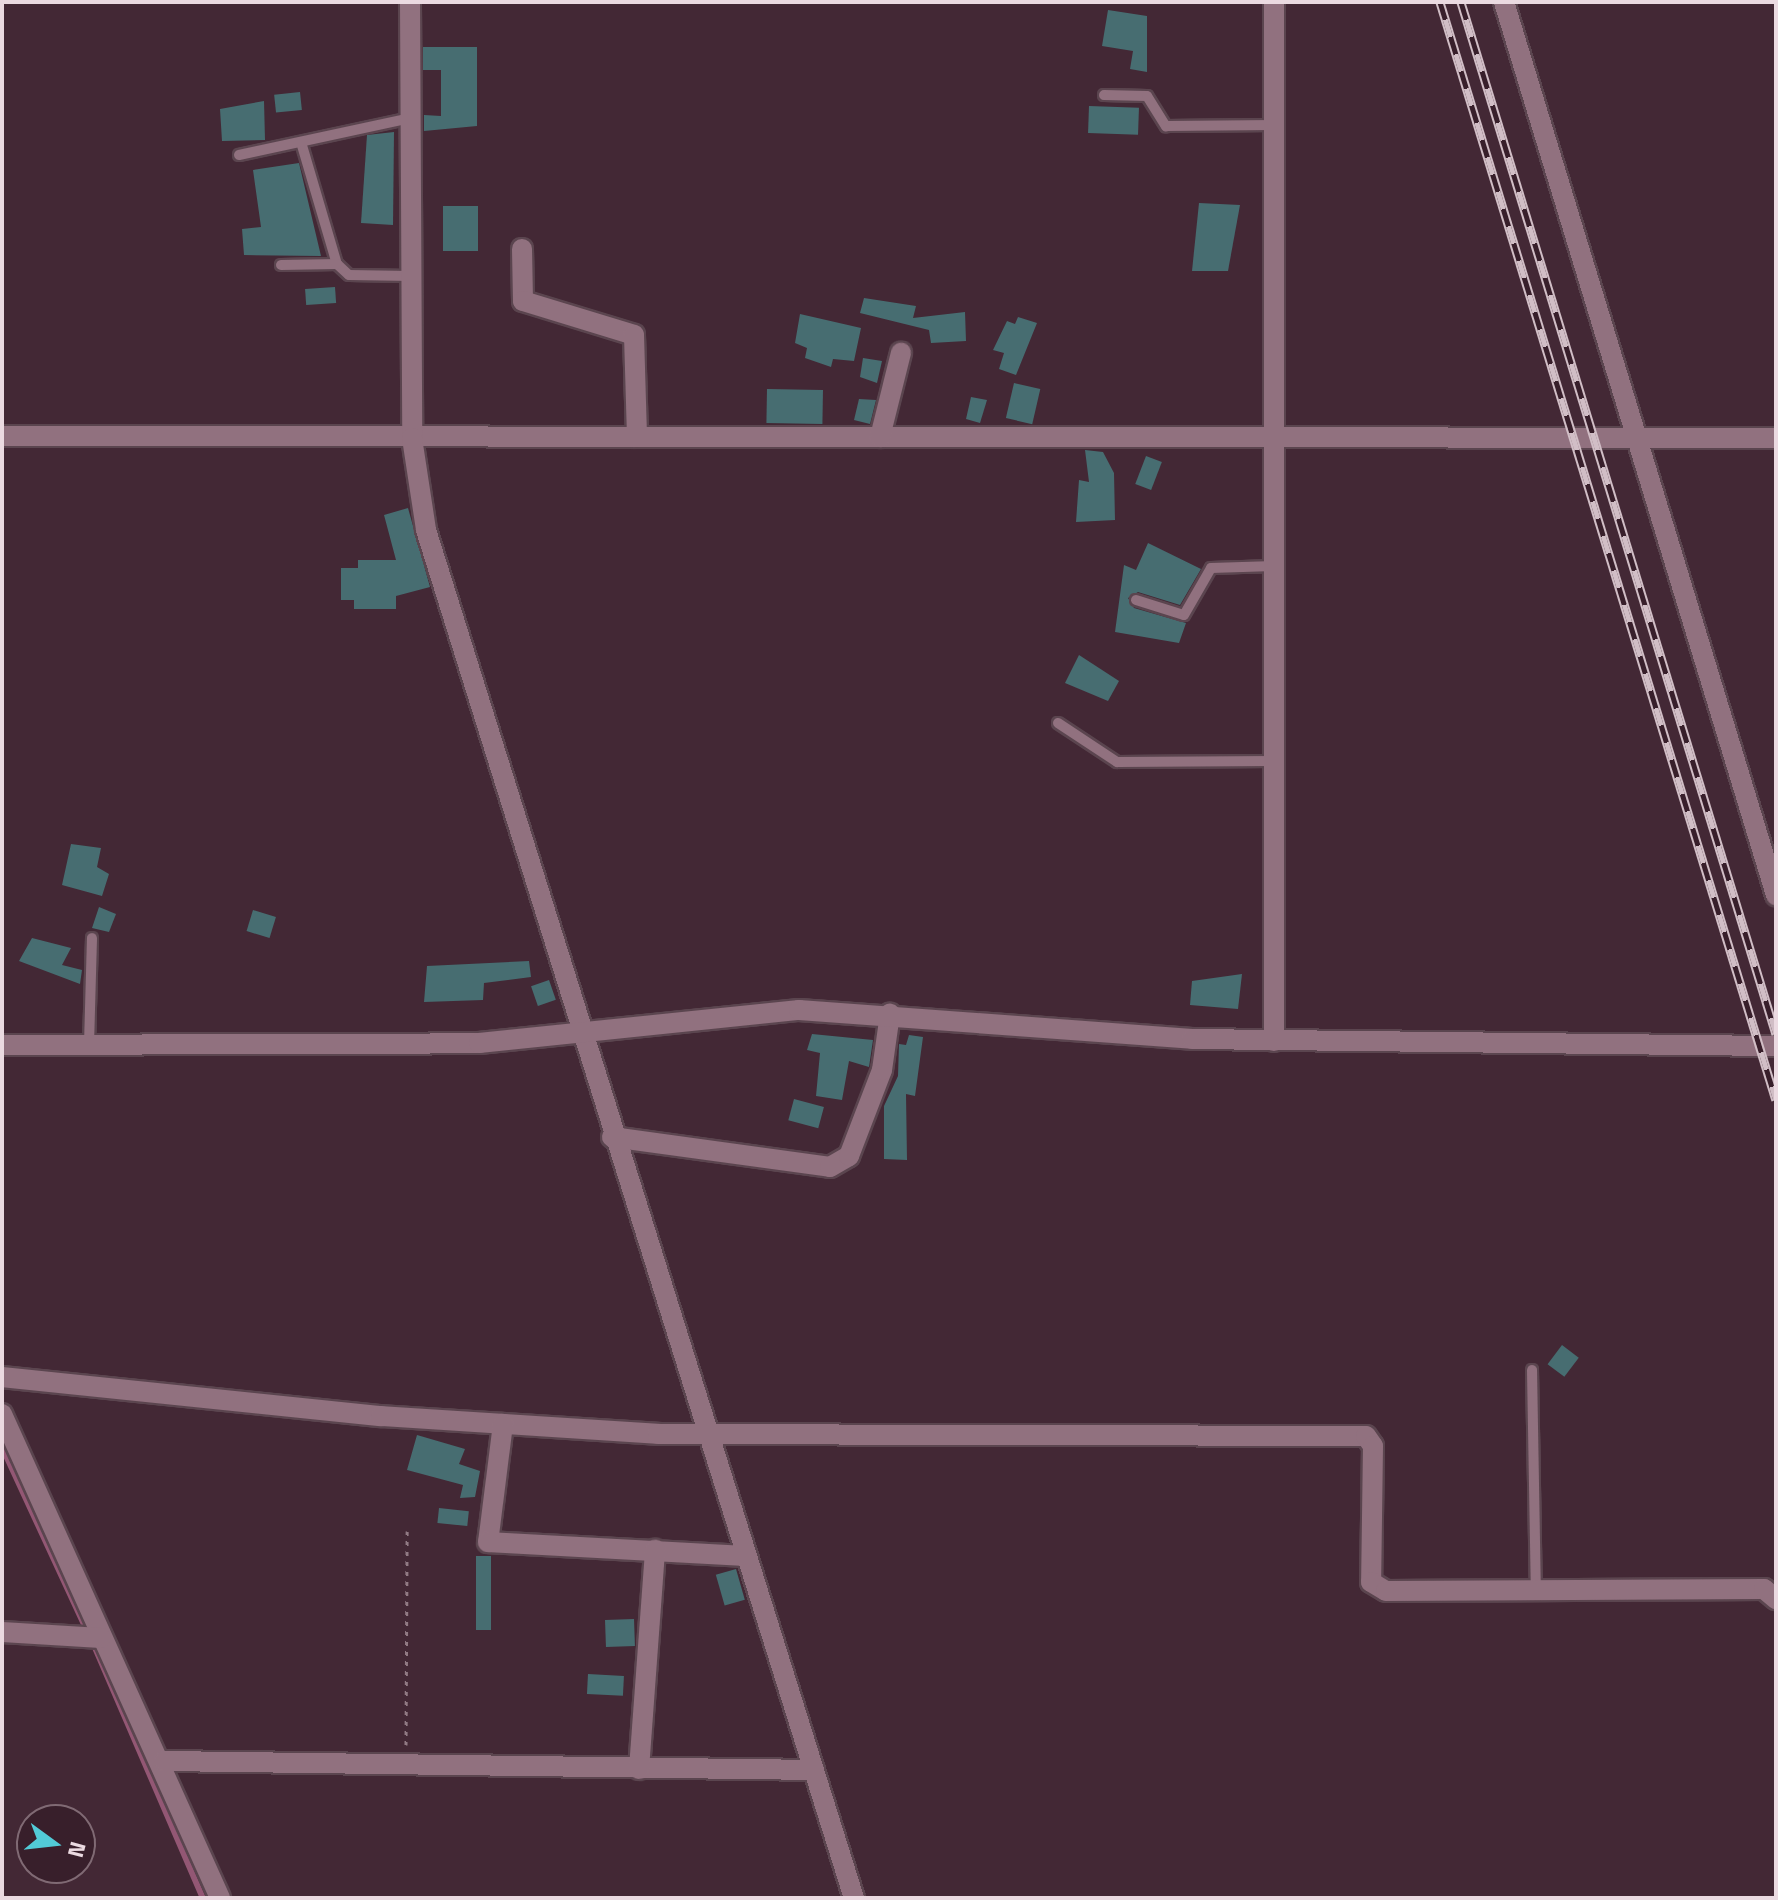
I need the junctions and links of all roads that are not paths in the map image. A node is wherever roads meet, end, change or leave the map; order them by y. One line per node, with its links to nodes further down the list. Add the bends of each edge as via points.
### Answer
1 (410, 2): 5 (street)
2 (1274, 2): 6 (street)
3 (1504, 2): 19 (street)
4 (1104, 95): 6 (lane, via 1147,96 1166,126)
5 (410, 118): 7 (lane); 12 (street)
6 (1274, 125): 15 (street)
7 (301, 142): 8 (lane); 10 (lane)
8 (239, 155)
9 (522, 249): 16 (street, via 523,301 634,335)
10 (337, 264): 11 (lane); 12 (lane, via 349,275)
11 (281, 265)
12 (411, 276): 18 (street)
13 (901, 353): 17 (street)
14 (2, 436): 18 (street)
15 (1273, 436): 17 (street); 19 (street); 21 (street)
16 (637, 437): 17 (street); 18 (street)
17 (880, 437)
18 (412, 438): 28 (street, via 426,530)
19 (1638, 438): 20 (street); 25 (street)
20 (1776, 438)
21 (1274, 566): 22 (lane, via 1211,568 1184,615); 24 (street)
22 (1136, 600)
23 (1058, 723): 24 (lane, via 1117,762)
24 (1273, 761): 29 (street)
25 (1776, 895)
26 (92, 938): 31 (lane)
27 (890, 1014): 28 (street, via 799,1010); 29 (street); 33 (street, via 882,1070 849,1156 830,1167)
28 (579, 1035): 31 (street, via 479,1043); 33 (street)
29 (1274, 1041): 32 (street)
30 (2, 1045): 31 (street)
31 (89, 1045)
32 (1776, 1046)
33 (612, 1137): 38 (street)
34 (1532, 1370): 41 (lane)
35 (2, 1377): 37 (street)
36 (2, 1414): 44 (street)
37 (503, 1424): 38 (street); 39 (street, via 488,1542)
38 (704, 1434): 40 (street); 41 (street, via 1366,1436 1373,1446 1371,1582 1386,1591)
39 (655, 1550): 40 (street); 46 (street)
40 (745, 1556): 47 (street)
41 (1536, 1590): 42 (street, via 1764,1589)
42 (1776, 1599)
43 (2, 1632): 44 (street)
44 (101, 1638): 45 (street)
45 (164, 1761): 46 (street); 48 (street)
46 (639, 1769): 47 (street)
47 (814, 1770): 49 (street)
48 (220, 1898)
49 (854, 1898)

